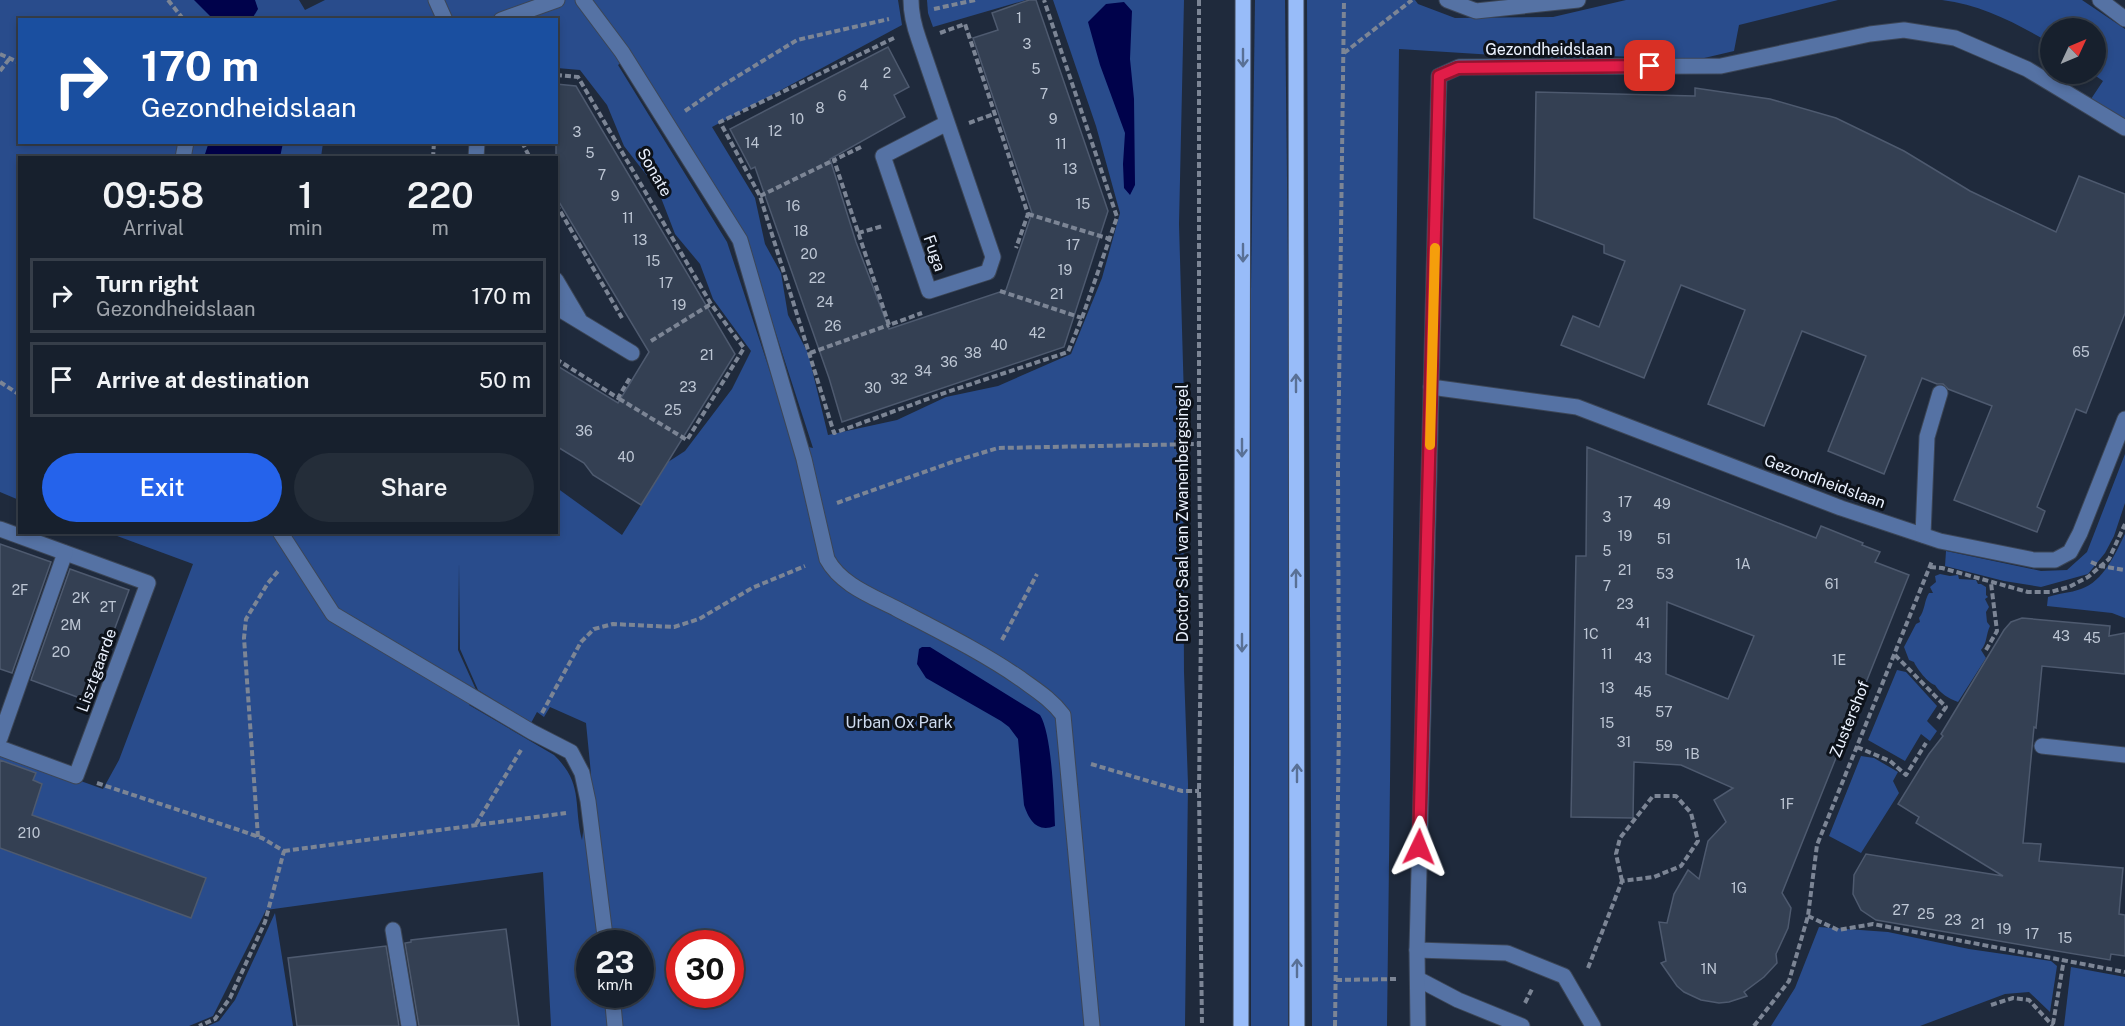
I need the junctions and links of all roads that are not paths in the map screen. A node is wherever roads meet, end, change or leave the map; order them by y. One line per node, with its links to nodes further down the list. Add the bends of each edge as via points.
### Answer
1 (436, 0): 10 (street)
2 (556, 0): 11 (street)
3 (583, 0): 38 (street, via 622,52 740,240 804,459 827,559 858,588 992,660 1053,702 1063,715)
4 (1243, 0): 39 (main road, one-way to 39)
5 (1296, 0): 40 (main road, one-way to 5)
6 (1447, 0): 7 (street, via 1476,11)
7 (1578, 0)
8 (2100, 0): 12 (street)
9 (911, 7): 13 (street, Fuga)
10 (444, 18)
11 (506, 18)
12 (2125, 19)
13 (948, 123): 13 (street, Fuga, via 993,256 988,272 928,291 883,156)
14 (2125, 128): 19 (street, Gezondheidslaan, via 2027,69 1955,38 1904,30 1721,66 1458,68 1439,76)
15 (558, 283): 17 (street)
16 (558, 308): 17 (street)
17 (581, 322): 18 (street)
18 (632, 353)
19 (1431, 387): 24 (street, Gezondheidslaan, via 1577,406 1841,508); 32 (street, Gezondheidslaan)
20 (1940, 393): 24 (street, via 1927,437)
21 (2125, 419): 24 (street, Gezondheidslaan, via 2070,552 2055,560 2034,560)
22 (0, 529): 25 (street, Lisztgaarde)
23 (281, 534): 31 (street, via 333,614 571,752 582,773 590,814)
24 (1923, 535)
25 (65, 553): 26 (street); 28 (street, Lisztgaarde, via 148,583 76,776)
26 (0, 738)
27 (2042, 746): 29 (street)
28 (0, 748)
29 (2125, 755)
30 (393, 930): 36 (street)
31 (604, 930)
32 (1416, 950): 33 (street, Gezondheidslaan); 42 (street, via 1507,953 1564,976)
33 (1418, 979): 35 (street); 41 (street, Gezondheidslaan)
34 (613, 1008): 37 (street)
35 (1519, 1024)
36 (409, 1026)
37 (615, 1026)
38 (1092, 1026)
39 (1240, 1026)
40 (1297, 1026)
41 (1418, 1026)
42 (1593, 1026)

